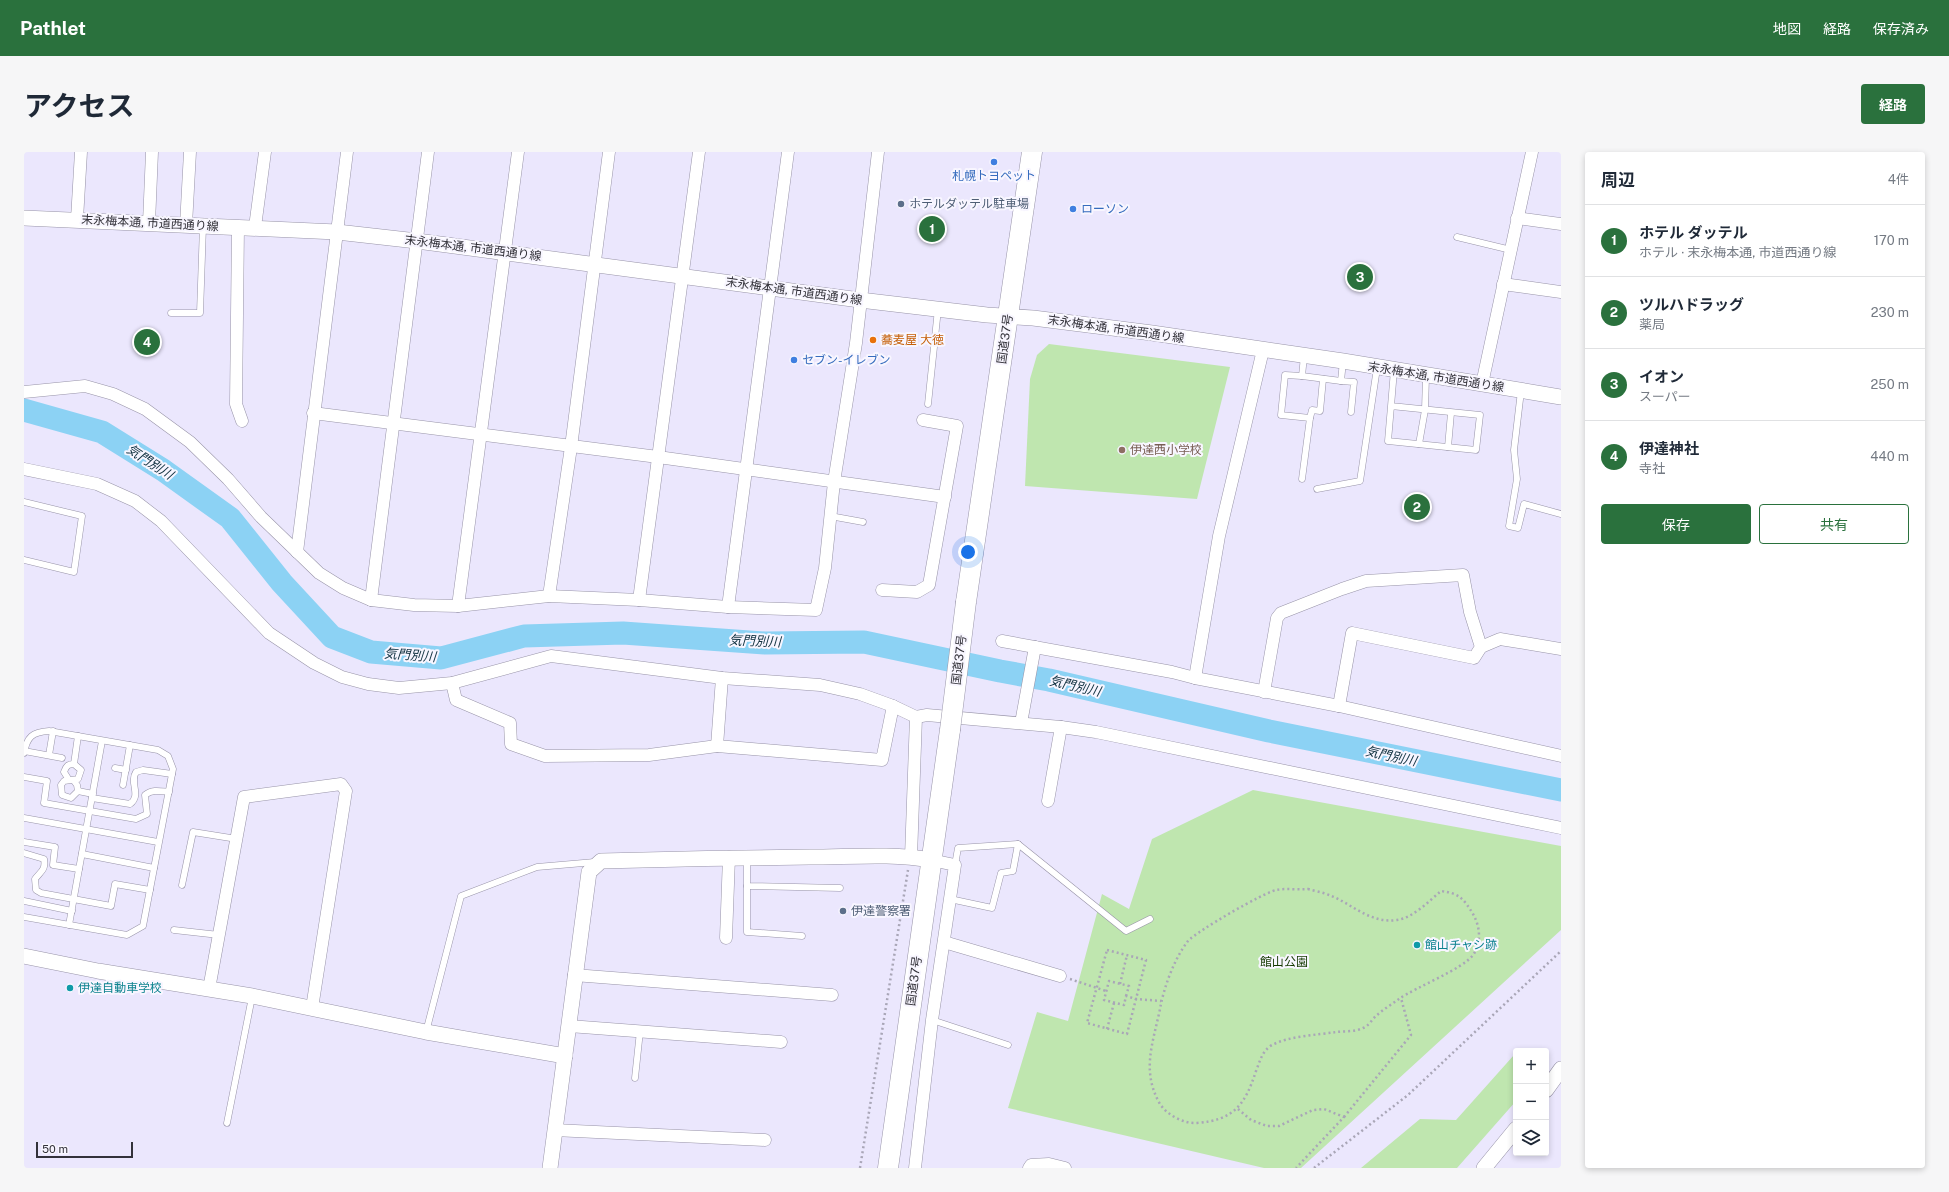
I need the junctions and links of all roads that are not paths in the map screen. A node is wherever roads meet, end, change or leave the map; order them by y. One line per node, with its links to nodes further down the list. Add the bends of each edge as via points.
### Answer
1 (81, 152): 16 (street)
2 (152, 152): 17 (street)
3 (190, 152): 19 (street)
4 (265, 152): 22 (street)
5 (347, 152): 23 (street)
6 (428, 152): 25 (street)
7 (518, 152): 27 (street)
8 (609, 152): 28 (street)
9 (699, 152): 29 (street)
10 (788, 152): 31 (street)
11 (878, 152): 33 (street)
12 (1032, 152): 36 (highway, 国道37号)
13 (1532, 152): 15 (street)
14 (24, 218): 16 (street, 末永梅本通, 市道西通り線)
15 (1518, 218): 18 (street); 26 (street)
16 (77, 219): 17 (street, 末永梅本通, 市道西通り線)
17 (149, 222): 19 (street, 末永梅本通, 市道西通り線)
18 (1561, 224)
19 (186, 225): 20 (street, 末永梅本通, 市道西通り線)
20 (203, 225): 21 (street, 末永梅本通, 市道西通り線); 35 (lane, via 200,313)
21 (238, 227): 22 (street, 末永梅本通, 市道西通り線); 58 (street, via 236,404)
22 (255, 227): 23 (street, 末永梅本通, 市道西通り線)
23 (337, 232): 25 (street, 末永梅本通, 市道西通り線); 54 (street)
24 (1457, 237): 26 (lane)
25 (417, 241): 27 (street, 末永梅本通, 市道西通り線); 59 (street)
26 (1511, 250): 30 (street)
27 (506, 252): 28 (street, 末永梅本通, 市道西通り線); 60 (street)
28 (594, 264): 29 (street, 末永梅本通, 市道西通り線); 62 (street)
29 (683, 276): 31 (street, 末永梅本通, 市道西通り線); 64 (street)
30 (1503, 284): 32 (street); 46 (street)
31 (770, 286): 33 (street, 末永梅本通, 市道西通り線); 66 (street)
32 (1561, 292)
33 (860, 300): 34 (street, 末永梅本通, 市道西通り線); 68 (street, via 856,343)
34 (938, 309): 36 (street, 末永梅本通, 市道西通り線); 50 (lane)
35 (171, 313)
36 (1008, 317): 37 (street, 末永梅本通, 市道西通り線, via 1033,318); 129 (highway, 国道37号, bridge)
37 (1262, 350): 38 (street, 末永梅本通, 市道西通り線); 88 (street, via 1219,536)
38 (1304, 356): 39 (street, 末永梅本通, 市道西通り線); 42 (lane)
39 (1343, 361): 40 (street, 末永梅本通, 市道西通り線); 45 (lane)
40 (1377, 367): 41 (street, 末永梅本通, 市道西通り線); 69 (lane, via 1360,480)
41 (1394, 370): 43 (street, 末永梅本通, 市道西通り線); 51 (lane)
42 (1302, 376): 44 (lane); 56 (lane, via 1285,375 1281,415)
43 (1426, 376): 46 (street, 末永梅本通, 市道西通り線); 52 (lane)
44 (1323, 379): 45 (lane); 56 (lane, via 1320,411 1312,410)
45 (1341, 380): 53 (lane, via 1354,382)
46 (1482, 384): 47 (street, 末永梅本通, 市道西通り線)
47 (1522, 390): 49 (street, 末永梅本通, 市道西通り線); 72 (lane, via 1514,450 1517,479 1509,526 1518,528 1524,504)
48 (24, 392): 75 (street, via 85,386 113,394 145,409 190,442)
49 (1561, 397)
50 (928, 404)
51 (1391, 406): 52 (lane); 61 (lane, via 1388,441)
52 (1424, 410): 55 (lane); 61 (lane)
53 (1351, 412)
54 (313, 413): 59 (street); 75 (street)
55 (1451, 413): 63 (lane); 63 (lane, via 1480,415 1476,450)
56 (1310, 418): 67 (lane)
57 (923, 420): 70 (street, via 957,426)
58 (242, 421)
59 (393, 423): 60 (street); 79 (street)
60 (480, 435): 62 (street); 81 (street)
61 (1419, 444): 63 (lane)
62 (571, 447): 64 (street); 78 (street)
63 (1448, 447)
64 (658, 457): 66 (street); 80 (street)
65 (24, 468): 89 (street, via 97,484 134,501 161,520 269,633 314,663 342,677 368,684 399,688)
66 (747, 470): 68 (street); 82 (street)
67 (1302, 478)
68 (834, 482): 70 (street); 73 (street)
69 (1317, 490)
70 (945, 497): 77 (street, via 929,585 917,592)
71 (24, 502): 76 (lane, via 82,516 74,572)
72 (1561, 514)
73 (830, 516): 74 (lane); 82 (street, via 825,568 816,610)
74 (863, 522)
75 (297, 552): 79 (street, via 319,573 343,588)
76 (24, 560)
77 (882, 590)
78 (549, 596): 80 (street); 81 (street)
79 (371, 600): 81 (street, via 414,605)
80 (639, 600): 82 (street)
81 (458, 606)
82 (728, 607)
83 (1002, 641): 86 (street)
84 (1481, 647): 85 (street, via 1500,639); 90 (street, via 1470,612 1464,574 1366,581 1281,613 1277,618); 92 (street, via 1474,658 1352,633)
85 (1561, 649)
86 (1034, 653): 88 (street, via 1172,672); 94 (street)
87 (722, 678): 89 (street, via 551,656); 91 (street, via 820,685 860,694); 100 (street)
88 (1195, 678): 90 (street)
89 (452, 684): 100 (street, via 456,700 510,723 511,744 544,756 649,755)
90 (1264, 692): 92 (street)
91 (893, 706): 93 (street); 100 (street, via 882,760)
92 (1339, 706): 103 (street)
93 (916, 717): 94 (street, via 927,715); 126 (street)
94 (1021, 720): 95 (street)
95 (1061, 727): 115 (street); 118 (street, via 1096,732)
96 (53, 731): 97 (lane); 101 (lane, via 42,731 33,735 26,741); 102 (lane)
97 (78, 736): 98 (lane); 105 (lane)
98 (102, 741): 99 (lane); 114 (lane)
99 (130, 746): 107 (lane); 108 (lane, via 158,750 168,756 172,764)
100 (717, 746)
101 (24, 752): 102 (lane)
102 (49, 755): 104 (lane)
103 (1561, 756)
104 (62, 758)
105 (74, 764): 110 (lane, via 65,767 64,772); 110 (lane, via 81,770 78,779)
106 (115, 768): 107 (lane)
107 (126, 770): 111 (lane)
108 (172, 774): 113 (lane); 114 (lane, via 143,770 136,772 133,782 137,793 130,804)
109 (24, 777): 116 (lane, via 47,781 44,803)
110 (71, 780): 112 (lane, via 77,785); 112 (lane, via 64,781 61,785 62,795 71,798)
111 (123, 785)
112 (78, 791): 114 (lane)
113 (169, 792): 116 (lane, via 148,792 145,795 147,814 136,819); 122 (lane)
114 (92, 796): 116 (lane)
115 (1048, 801)
116 (90, 810): 119 (lane)
117 (24, 818): 119 (lane)
118 (1561, 828)
119 (86, 830): 122 (lane); 125 (lane)
120 (236, 839): 134 (lane, via 193,832); 146 (street); 156 (street, via 244,797 341,784 346,791)
121 (24, 842): 133 (lane, via 55,847 53,865)
122 (158, 842): 132 (lane)
123 (1018, 844): 131 (lane, via 958,848); 139 (lane, via 1013,870 1001,873 992,908); 143 (lane, via 1126,931)
124 (24, 852): 138 (lane, via 44,859 43,872 35,878 36,890)
125 (82, 854): 132 (lane); 133 (lane)
126 (911, 856): 128 (street); 129 (street)
127 (729, 857): 128 (street); 130 (street); 148 (street)
128 (748, 858): 135 (lane)
129 (931, 860): 131 (street); 172 (highway, 国道37号)
130 (601, 861): 151 (street, via 589,872); 160 (lane, via 537,867 460,896)
131 (955, 865): 139 (street)
132 (154, 868): 137 (lane)
133 (79, 869): 138 (lane)
134 (182, 885)
135 (747, 886): 136 (lane); 147 (lane, via 747,932)
136 (840, 888)
137 (150, 890): 138 (lane, via 115,884 111,906); 144 (lane, via 143,926 136,932 128,935)
138 (74, 899): 141 (lane)
139 (950, 899): 149 (street)
140 (24, 901): 141 (lane)
141 (72, 911): 144 (lane)
142 (24, 917): 144 (lane)
143 (1150, 920)
144 (69, 925)
145 (174, 930): 146 (lane)
146 (219, 935): 153 (street)
147 (802, 936)
148 (726, 938)
149 (944, 942): 152 (street); 157 (street)
150 (24, 956): 153 (street)
151 (574, 975): 154 (street); 158 (street)
152 (1060, 976)
153 (210, 989): 155 (street)
154 (832, 995)
155 (252, 996): 156 (street); 167 (lane)
156 (312, 1008): 160 (street)
157 (932, 1020): 162 (lane); 173 (street)
158 (569, 1026): 159 (street); 163 (street)
159 (640, 1031): 161 (street); 165 (lane)
160 (426, 1032): 163 (street)
161 (781, 1042)
162 (1008, 1045)
163 (565, 1056): 168 (street)
164 (1561, 1069): 166 (street)
165 (635, 1078)
166 (1549, 1086)
167 (227, 1123)
168 (554, 1130): 170 (street); 171 (street)
169 (1513, 1133): 176 (street)
170 (765, 1140)
171 (550, 1168)
172 (888, 1168)
173 (915, 1168)
174 (1029, 1168): 175 (street, via 1030,1165 1049,1164)
175 (1065, 1168)
176 (1485, 1168)

